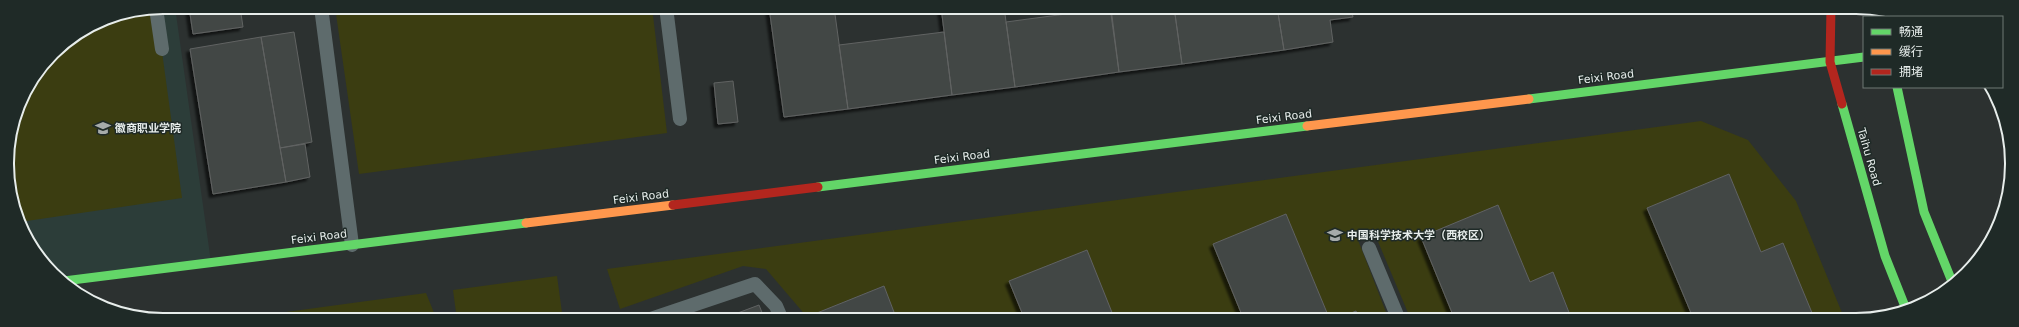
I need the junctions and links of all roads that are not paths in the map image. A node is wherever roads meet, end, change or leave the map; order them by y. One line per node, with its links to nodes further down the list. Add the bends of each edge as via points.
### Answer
1 (157, 14): 5 (lane)
2 (322, 14): 10 (lane)
3 (667, 14): 9 (lane)
4 (1831, 14): 7 (main road, Taihu Road)
5 (162, 49)
6 (1863, 57): 7 (main road, Feixi Road)
7 (1830, 62): 10 (main road, Feixi Road); 14 (main road, Taihu Road, via 1885,256)
8 (1897, 88): 13 (main road, via 1924,212)
9 (680, 119)
10 (352, 245): 12 (main road, Feixi Road)
11 (1369, 248): 17 (lane)
12 (69, 279)
13 (1951, 279)
14 (1904, 305)
15 (669, 313): 16 (lane, via 755,284 776,306)
16 (779, 313)
17 (1396, 313)

